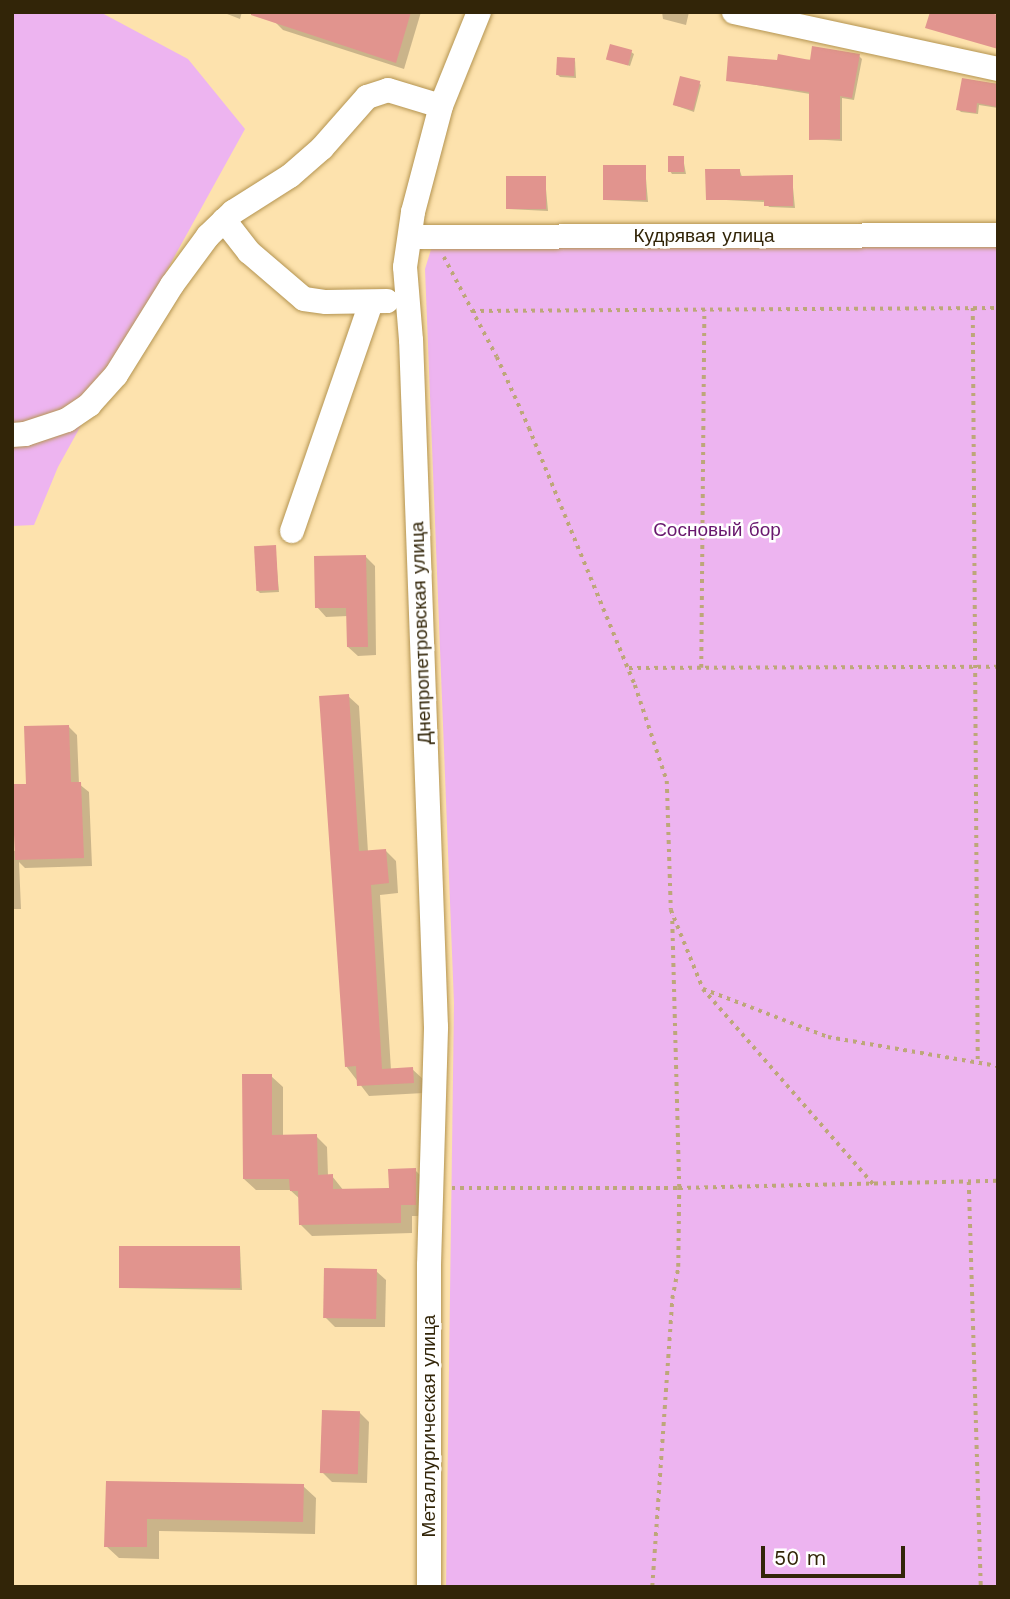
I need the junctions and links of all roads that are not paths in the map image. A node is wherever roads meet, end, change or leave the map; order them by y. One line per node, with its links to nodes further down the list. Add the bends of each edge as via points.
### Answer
1 (480, 12): 4 (street, Днепропетровская улица)
2 (734, 12): 3 (street)
3 (998, 69)
4 (441, 107): 5 (street, via 388,90 367,97 290,176); 7 (street, Днепропетровская улица)
5 (225, 220): 9 (street, via 249,252 304,299); 10 (street, via 208,236 116,375 89,405 67,420)
6 (998, 235): 7 (street, Кудрявая улица)
7 (410, 237): 8 (street, Днепропетровская улица, via 405,267)
8 (407, 299): 9 (street); 12 (street, Днепропетровская улица, via 436,1027)
9 (371, 303): 11 (street)
10 (12, 435)
11 (292, 531)
12 (429, 1265): 13 (street, Металлургическая улица)
13 (429, 1587)

